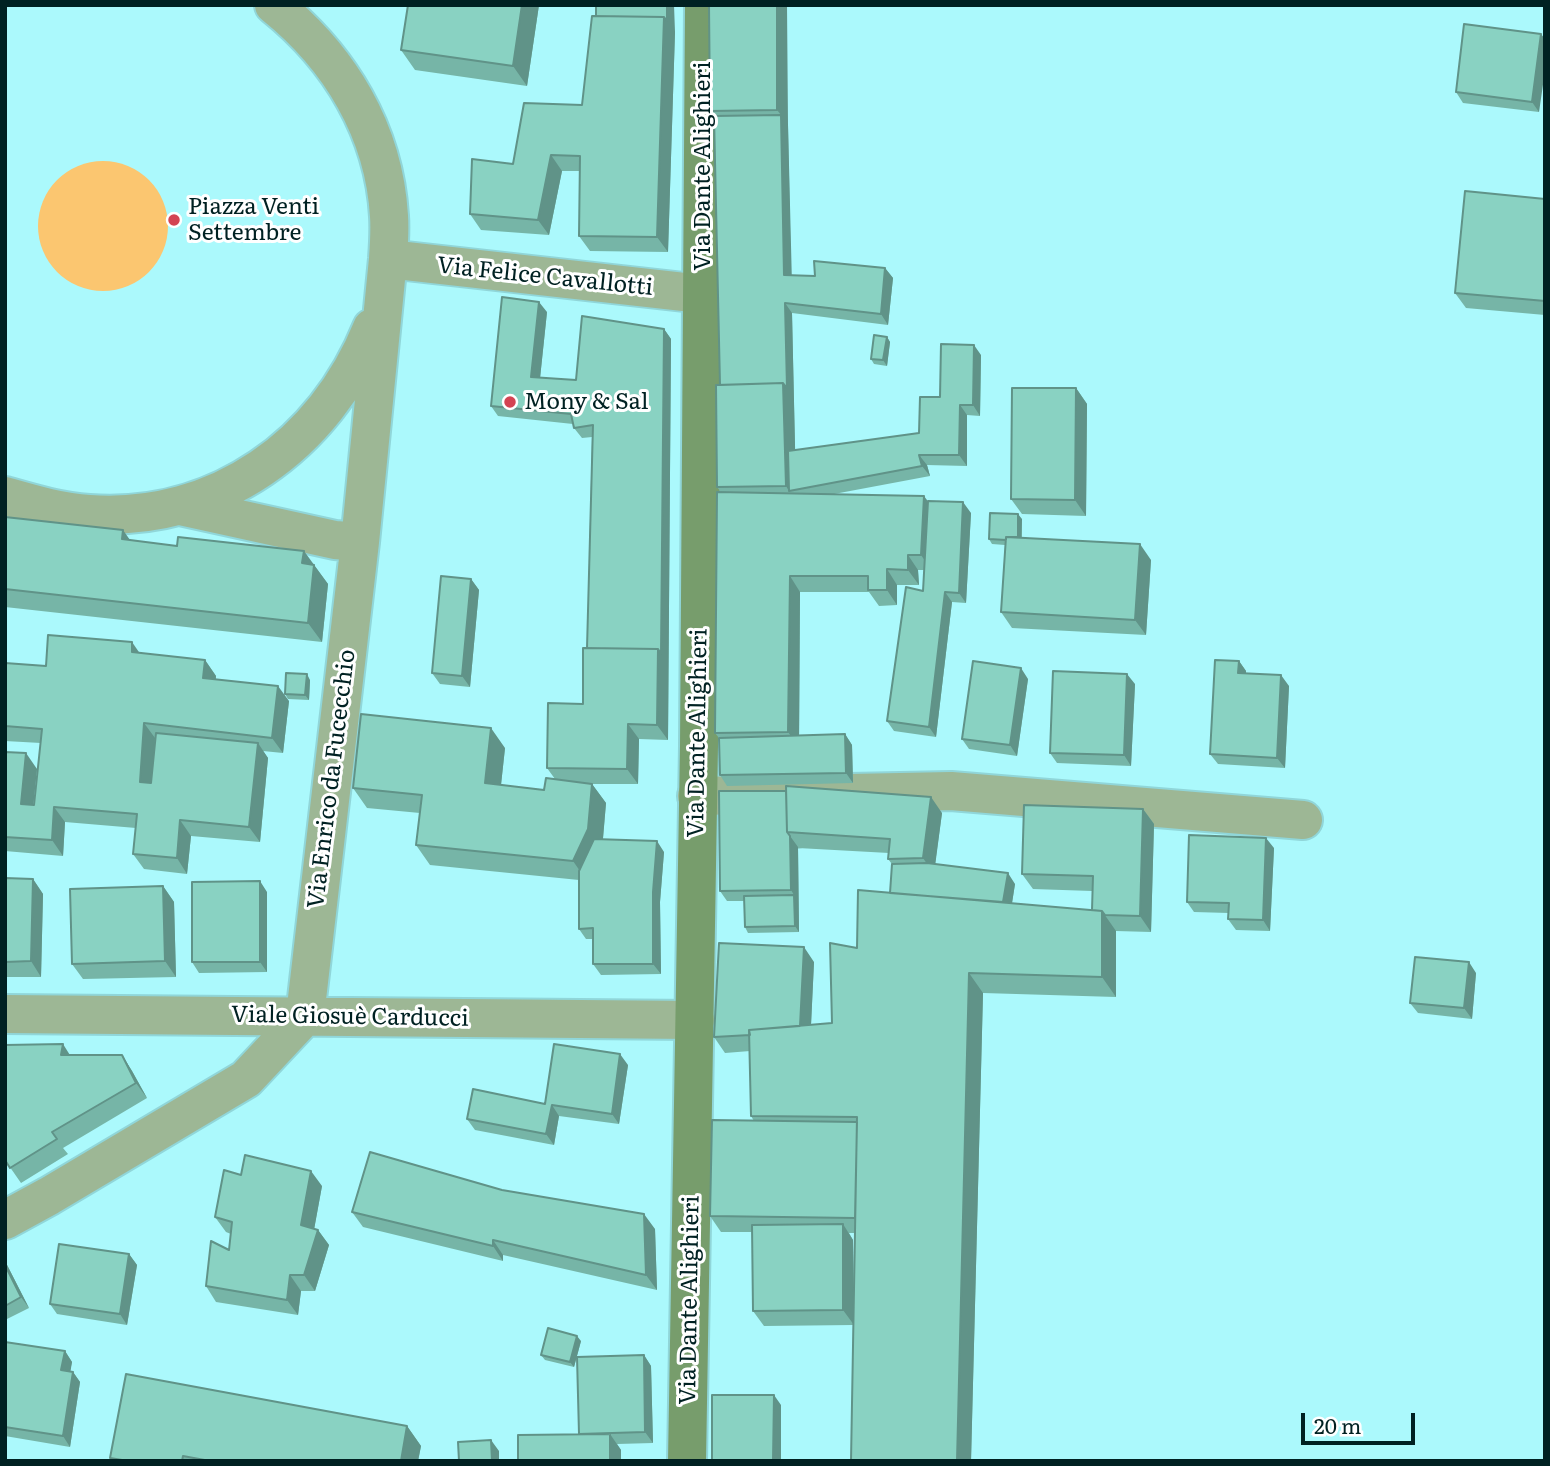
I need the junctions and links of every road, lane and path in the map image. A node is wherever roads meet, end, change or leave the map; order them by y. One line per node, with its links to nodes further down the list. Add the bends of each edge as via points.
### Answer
1 (275, 5): 3 (street, via 330,59 372,133 384,174)
2 (704, 5): 4 (street, Via Dante Alighieri)
3 (388, 259): 4 (street, Via Felice Cavallotti); 6 (street, via 367,341 339,394 316,422 261,469); 7 (street)
4 (702, 294): 8 (street, Via Dante Alighieri)
5 (5, 496): 6 (street, via 88,514)
6 (180, 506): 7 (street)
7 (360, 542): 11 (street, Via Enrico da Fucecchio)
8 (697, 796): 9 (street, via 951,791); 12 (street, Via Dante Alighieri)
9 (1303, 820)
10 (5, 1014): 11 (street, Viale Giosuè Carducci)
11 (305, 1016): 12 (street, Viale Giosuè Carducci); 13 (street, via 246,1079)
12 (695, 1020): 14 (street, Via Dante Alighieri)
13 (5, 1220)
14 (687, 1461)

